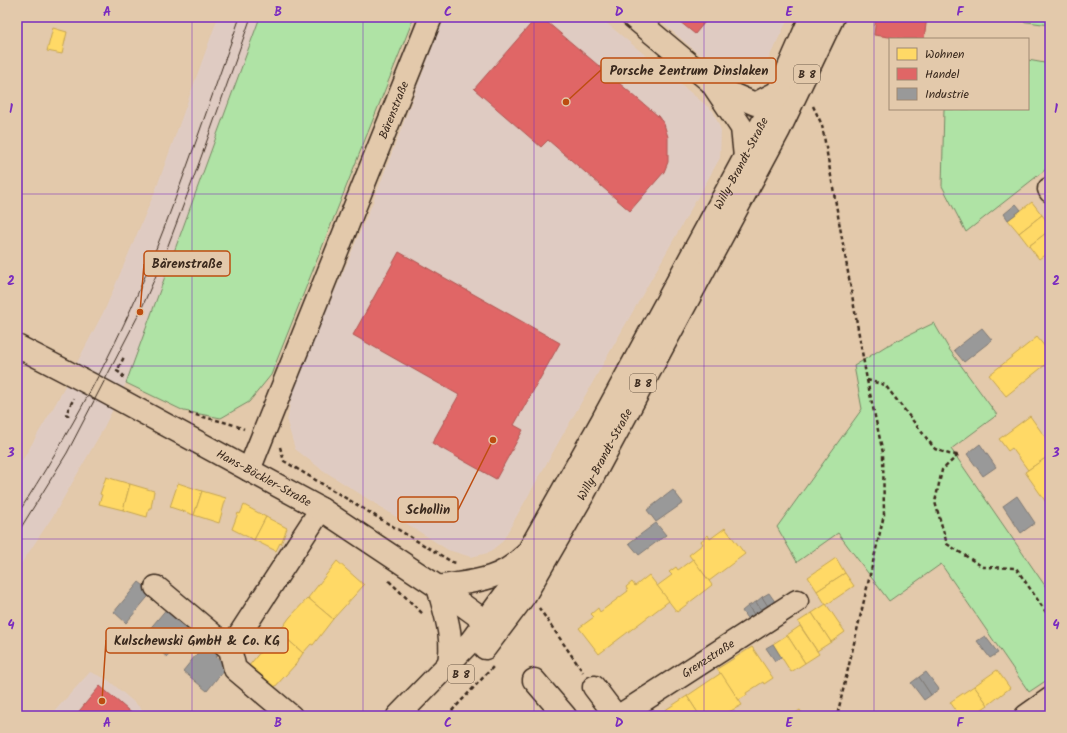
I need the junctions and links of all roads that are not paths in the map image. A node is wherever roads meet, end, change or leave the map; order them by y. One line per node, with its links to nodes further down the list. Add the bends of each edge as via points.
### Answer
1 (431, 17): 9 (main road, Bärenstraße)
2 (633, 17): 5 (main road)
3 (811, 17): 6 (main road, B 8)
4 (833, 17): 15 (main road, Willy-Brandt-Straße / B 8, via 780,130 583,495 525,596)
5 (715, 86): 6 (main road, via 755,104); 7 (main road, via 742,128)
6 (778, 92): 7 (main road, Willy-Brandt-Straße / B 8)
7 (745, 157): 11 (main road, Willy-Brandt-Straße / B 8)
8 (17, 346): 9 (main road, Hans-Böckler-Straße)
9 (249, 470): 10 (main road, Hans-Böckler-Straße)
10 (321, 509): 12 (main road, Hans-Böckler-Straße); 16 (main road)
11 (527, 554): 12 (main road, via 499,575); 15 (main road, Willy-Brandt-Straße / B 8)
12 (438, 586): 15 (main road, Hans-Böckler-Straße); 17 (main road, via 451,634)
13 (156, 587): 16 (main road)
14 (797, 601): 21 (main road, Grenzstraße)
15 (492, 626): 17 (main road, Willy-Brandt-Straße / B 8, via 471,641); 24 (main road, Willy-Brandt-Straße / B 8, via 483,650)
16 (230, 649): 22 (main road, via 236,669)
17 (448, 667): 23 (main road, B 8)
18 (534, 680): 25 (main road)
19 (594, 687): 21 (main road, Grenzstraße)
20 (1050, 699): 26 (main road)
21 (611, 714)
22 (291, 716)
23 (398, 716)
24 (422, 716)
25 (565, 716)
26 (1026, 716)

